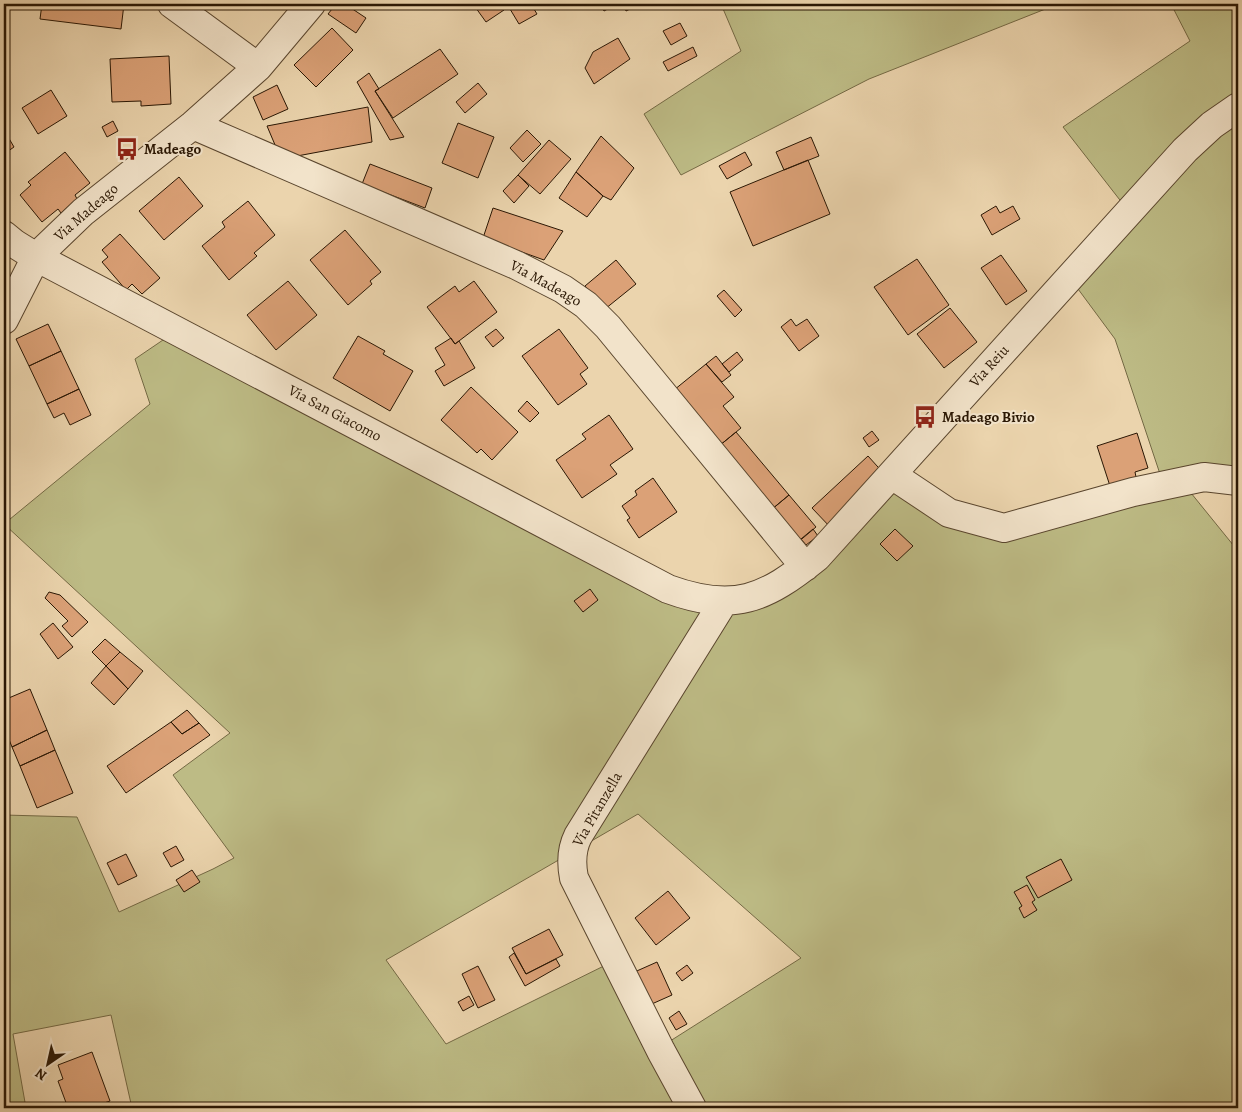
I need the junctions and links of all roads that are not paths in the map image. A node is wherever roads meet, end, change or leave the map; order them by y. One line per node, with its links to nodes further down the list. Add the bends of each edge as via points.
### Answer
1 (172, 4): 3 (street)
2 (311, 4): 3 (street, Via Madeago)
3 (258, 67): 5 (street, Via Madeago)
4 (1238, 107): 9 (street, Via Reiu, via 1185,150)
5 (193, 125): 7 (street, Via Madeago, via 83,212); 11 (street, Via Madeago, via 516,264 563,289 608,327)
6 (4, 235): 7 (street, Via San Giacomo)
7 (36, 257): 8 (street, Via Madeago); 12 (street, Via San Giacomo)
8 (4, 320)
9 (892, 475): 10 (street, via 949,513 1004,528 1132,492 1204,477); 11 (street, Via Reiu)
10 (1238, 481)
11 (805, 567): 13 (street, Via Reiu, via 774,589 742,600)
12 (668, 589): 13 (street, Via Reiu, via 696,598)
13 (724, 601): 14 (street, Via Pitanzella, via 578,836 572,858 574,878)
14 (692, 1108)

